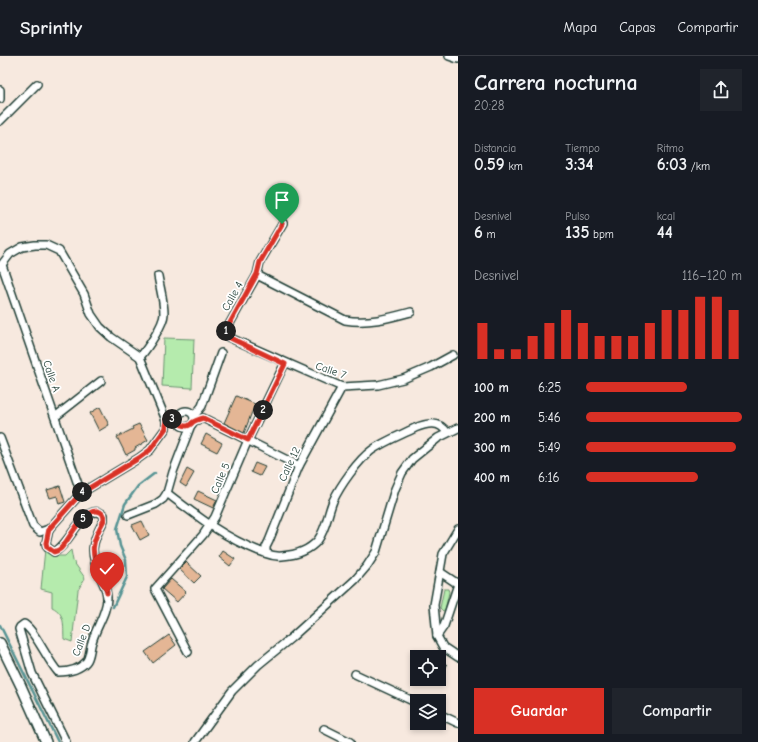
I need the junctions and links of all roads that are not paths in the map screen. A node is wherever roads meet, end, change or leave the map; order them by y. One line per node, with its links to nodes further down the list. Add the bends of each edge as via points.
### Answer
1 (449, 56): 2 (street)
2 (458, 59)
3 (37, 84): 6 (street)
4 (0, 90): 5 (street)
5 (0, 99)
6 (0, 121)
7 (282, 224): 9 (street, Calle 4, via 260,262)
8 (1, 266): 15 (street, via 10,254 22,247 46,245 59,251 100,327); 19 (street, Calle A)
9 (257, 274): 11 (street, via 345,320 383,320); 12 (street, Calle 4, via 225,332)
10 (158, 276): 15 (street, via 164,315 147,350)
11 (411, 312)
12 (228, 337): 16 (street, Calle 7)
13 (221, 353): 22 (street, via 202,406)
14 (453, 355): 18 (street, Calle 7, via 403,379 378,385)
15 (140, 357): 21 (street)
16 (285, 364): 18 (street, Calle 7); 26 (street, Calle 5)
17 (101, 381): 19 (street)
18 (342, 388): 27 (street, Calle 12)
19 (55, 417): 28 (street, Calle A)
20 (178, 418): 21 (street); 22 (street, via 182,425 186,426); 22 (street, via 184,411 190,412)
21 (166, 420): 28 (street, via 166,428 150,450)
22 (193, 421): 26 (street, via 203,418); 29 (street)
23 (458, 428): 24 (street)
24 (447, 433): 34 (street, via 445,428 436,424 424,424 371,451 345,481 333,501 318,540 297,554 271,556); 48 (street, via 412,459 402,473 376,552 367,566 355,580 232,691)
25 (0, 438): 32 (street, via 33,526 40,532)
26 (248, 440): 27 (street); 31 (street, Calle 5)
27 (299, 466): 34 (street, Calle 12, via 266,547)
28 (81, 493): 32 (street)
29 (167, 493): 30 (street, via 156,504); 31 (street)
30 (128, 515)
31 (209, 526): 34 (street); 39 (street, Calle 5, via 155,588)
32 (49, 529): 47 (street, Calle D, via 46,543 54,552 62,547 88,515 94,511 104,515 93,543 93,552 106,589 107,601 87,661 72,671 58,672 30,629 24,624 19,629 32,672)
33 (458, 529): 35 (street, via 443,554)
34 (266, 553)
35 (440, 572): 36 (street); 37 (street, via 434,605)
36 (458, 584): 37 (street, via 444,626)
37 (437, 636): 40 (street, via 443,646)
38 (0, 643): 46 (street)
39 (188, 652)
40 (458, 657)
41 (355, 674): 42 (street)
42 (410, 700)
43 (446, 717): 44 (street)
44 (458, 722)
45 (324, 729): 49 (street)
46 (46, 742)
47 (66, 742)
48 (195, 742)
49 (350, 742)

